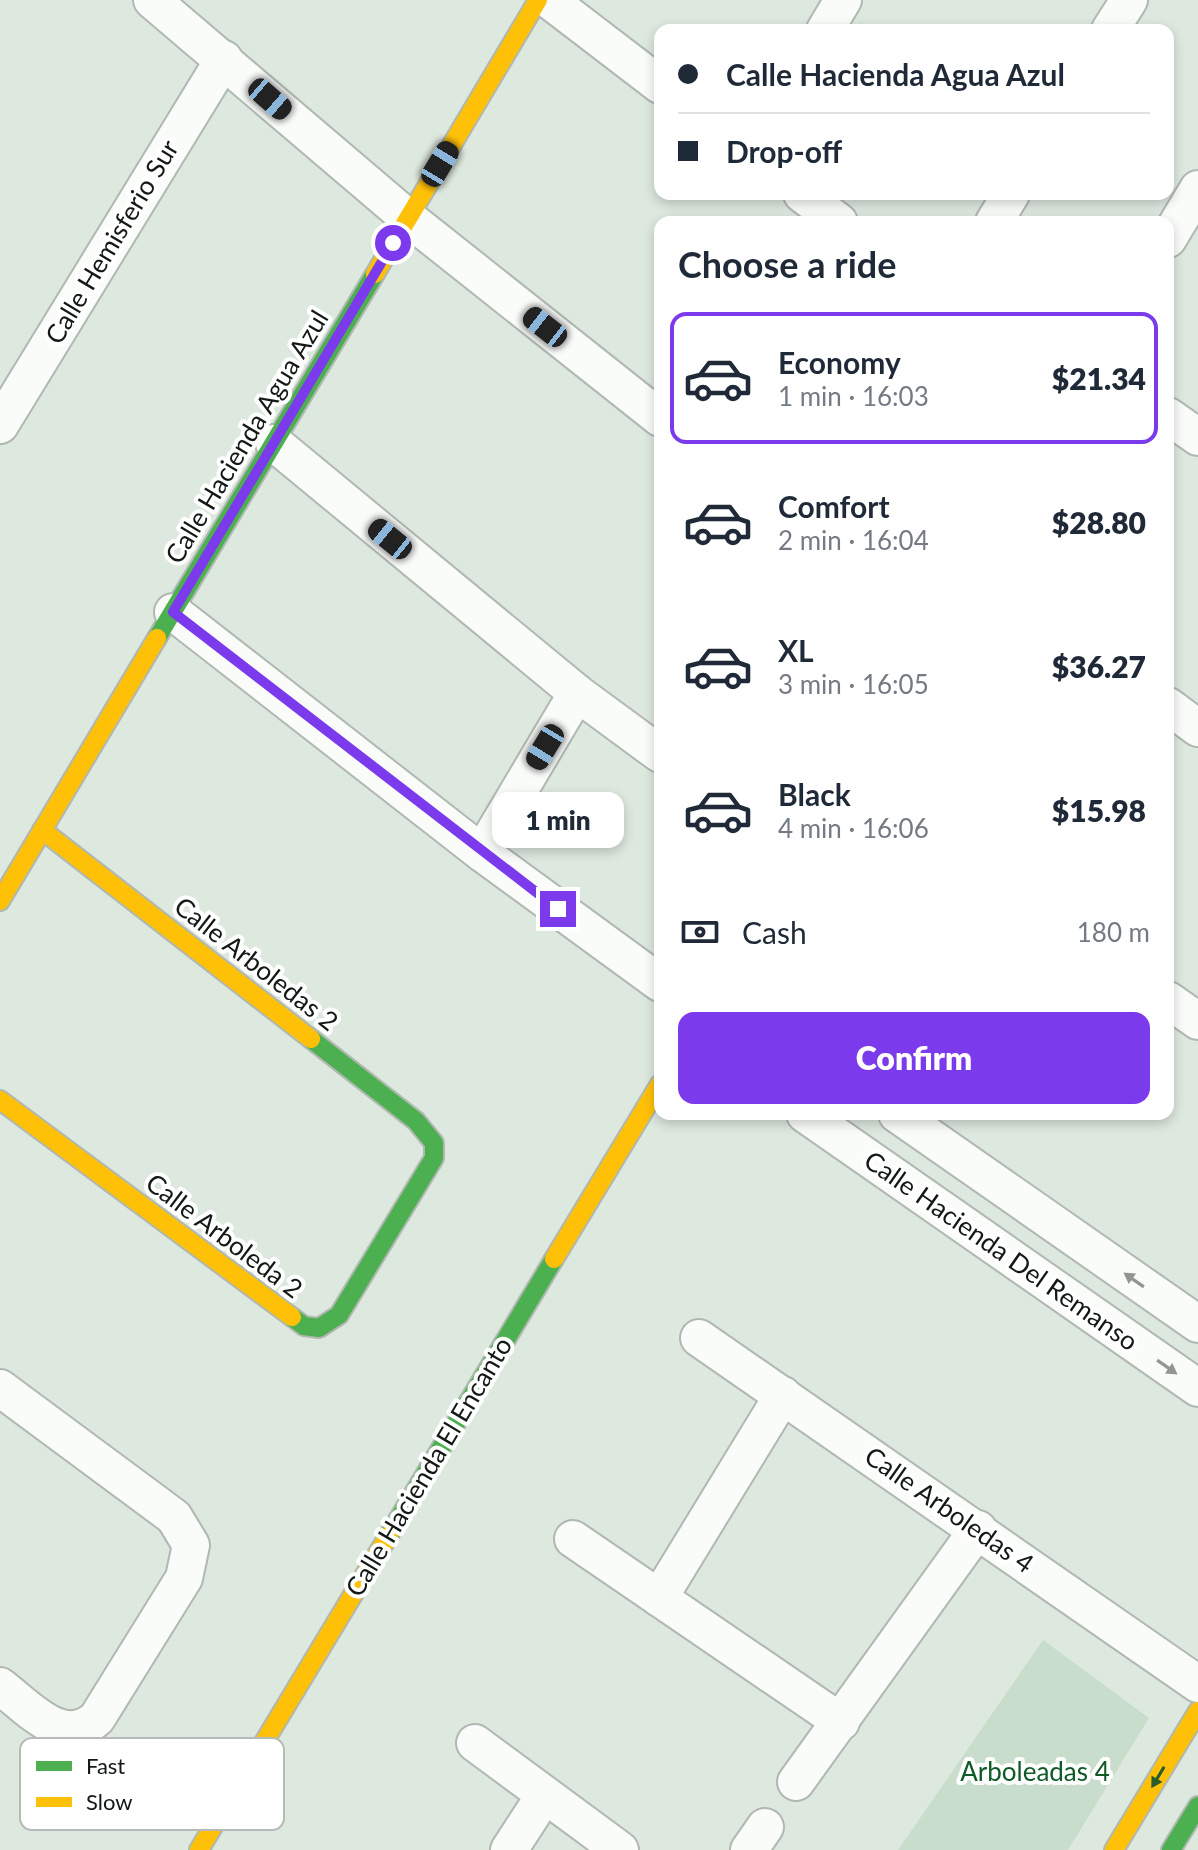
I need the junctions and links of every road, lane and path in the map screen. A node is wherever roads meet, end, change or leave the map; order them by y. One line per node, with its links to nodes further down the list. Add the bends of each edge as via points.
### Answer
1 (152, 0): 8 (street)
2 (538, 0): 13 (street, Calle Hacienda Agua Azul)
3 (549, 0): 9 (street)
4 (843, 0): 6 (street)
5 (1129, 0): 7 (street)
6 (829, 24)
7 (1114, 24)
8 (224, 59): 13 (street); 17 (street, Calle Hemisferio Sur)
9 (654, 80)
10 (1198, 189): 14 (street)
11 (810, 200): 12 (street)
12 (831, 216)
13 (408, 218): 15 (street); 19 (street, Calle Hacienda Agua Azul)
14 (1174, 229)
15 (654, 413)
16 (1174, 420): 18 (street)
17 (0, 425)
18 (1198, 437)
19 (274, 443): 20 (street, Calle Hacienda Agua Azul); 21 (street)
20 (173, 612): 25 (street, Calle Hacienda Agua Azul); 26 (street)
21 (577, 693): 24 (street); 26 (street)
22 (1174, 710): 23 (street)
23 (1198, 728)
24 (654, 750)
25 (42, 830): 27 (street, Calle Hacienda Agua Azul); 35 (street, Calle Arboledas 2, via 416,1121)
26 (482, 853): 28 (street)
27 (0, 901)
28 (654, 979)
29 (1174, 1004): 30 (street)
30 (1198, 1021)
31 (654, 1094): 48 (street, Calle Hacienda El Encanto)
32 (0, 1100): 35 (street, Calle Arboleda 2, via 291,1319 319,1328 353,1297 427,1172)
33 (814, 1120): 39 (street, Calle Hacienda Del Remanso, one-way to 39)
34 (906, 1120): 36 (street, Calle Hacienda Del Remanso, one-way to 34)
35 (434, 1143)
36 (1198, 1324)
37 (699, 1338): 40 (street, Calle Arboledas 4)
38 (0, 1388): 45 (street, via 174,1517 191,1545 184,1578 86,1728 60,1729)
39 (1198, 1388)
40 (783, 1395): 41 (street, Calle Arboledas 4); 43 (street)
41 (978, 1529): 44 (street, Calle Arboledas 4); 47 (street)
42 (573, 1539): 43 (street)
43 (659, 1598): 47 (street)
44 (1198, 1684)
45 (0, 1686)
46 (1198, 1711): 57 (street, one-way to 57)
47 (841, 1722): 50 (street)
48 (266, 1738)
49 (475, 1743): 51 (street)
50 (796, 1782)
51 (544, 1796): 55 (street); 56 (street)
52 (1198, 1806): 58 (street)
53 (211, 1830): 54 (street, Calle Hacienda El Encanto)
54 (199, 1850)
55 (509, 1850)
56 (620, 1850)
57 (1114, 1850)
58 (1171, 1850)

